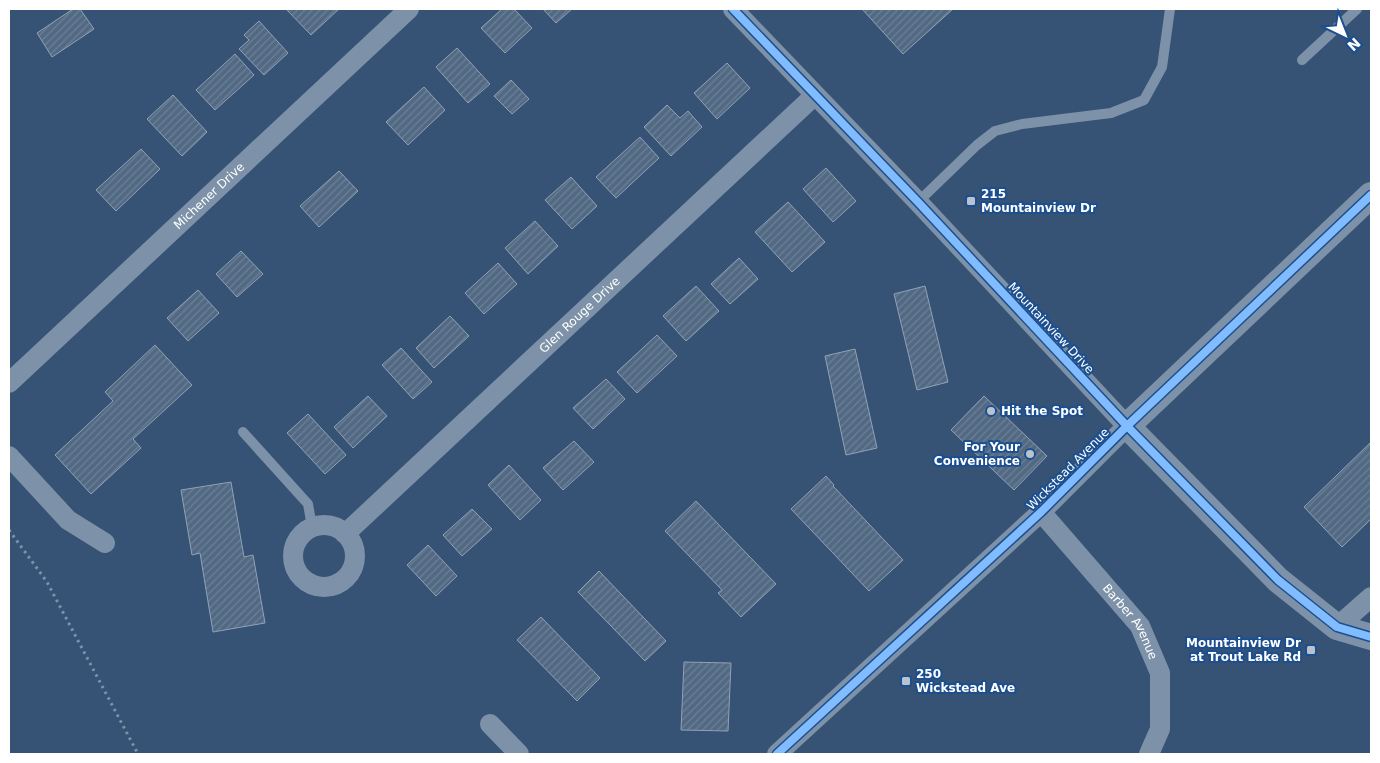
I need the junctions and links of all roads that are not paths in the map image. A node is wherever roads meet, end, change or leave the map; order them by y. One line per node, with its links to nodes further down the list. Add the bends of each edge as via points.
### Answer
1 (409, 9): 9 (street, Michener Drive)
2 (733, 9): 6 (street, Mountainview Drive)
3 (1170, 9): 8 (lane, via 1162,67 1144,100 1111,113 1022,124 995,131)
4 (1357, 9): 5 (lane)
5 (1302, 60)
6 (814, 96): 8 (street, Mountainview Drive); 15 (street, Glen Rouge Drive)
7 (1371, 195): 10 (street, Wickstead Avenue)
8 (918, 202): 10 (street, Mountainview Drive)
9 (9, 383)
10 (1127, 426): 13 (street, Wickstead Avenue); 18 (street, Mountainview Drive, via 1278,580)
11 (244, 432): 14 (lane, via 308,504)
12 (9, 456): 16 (street, via 68,520)
13 (1041, 512): 22 (street, Wickstead Avenue); 23 (street, Barber Avenue, via 1140,626 1160,673 1160,729)
14 (312, 527): 15 (street, via 325,525); 15 (street, via 301,534 294,545 293,558 296,571 315,586 327,587 348,575 354,554 352,543)
15 (345, 534)
16 (106, 543)
17 (1371, 597): 18 (street)
18 (1337, 627): 19 (street, Mountainview Drive)
19 (1371, 637)
20 (490, 724): 21 (street)
21 (519, 754)
22 (777, 754)
23 (1149, 754)

